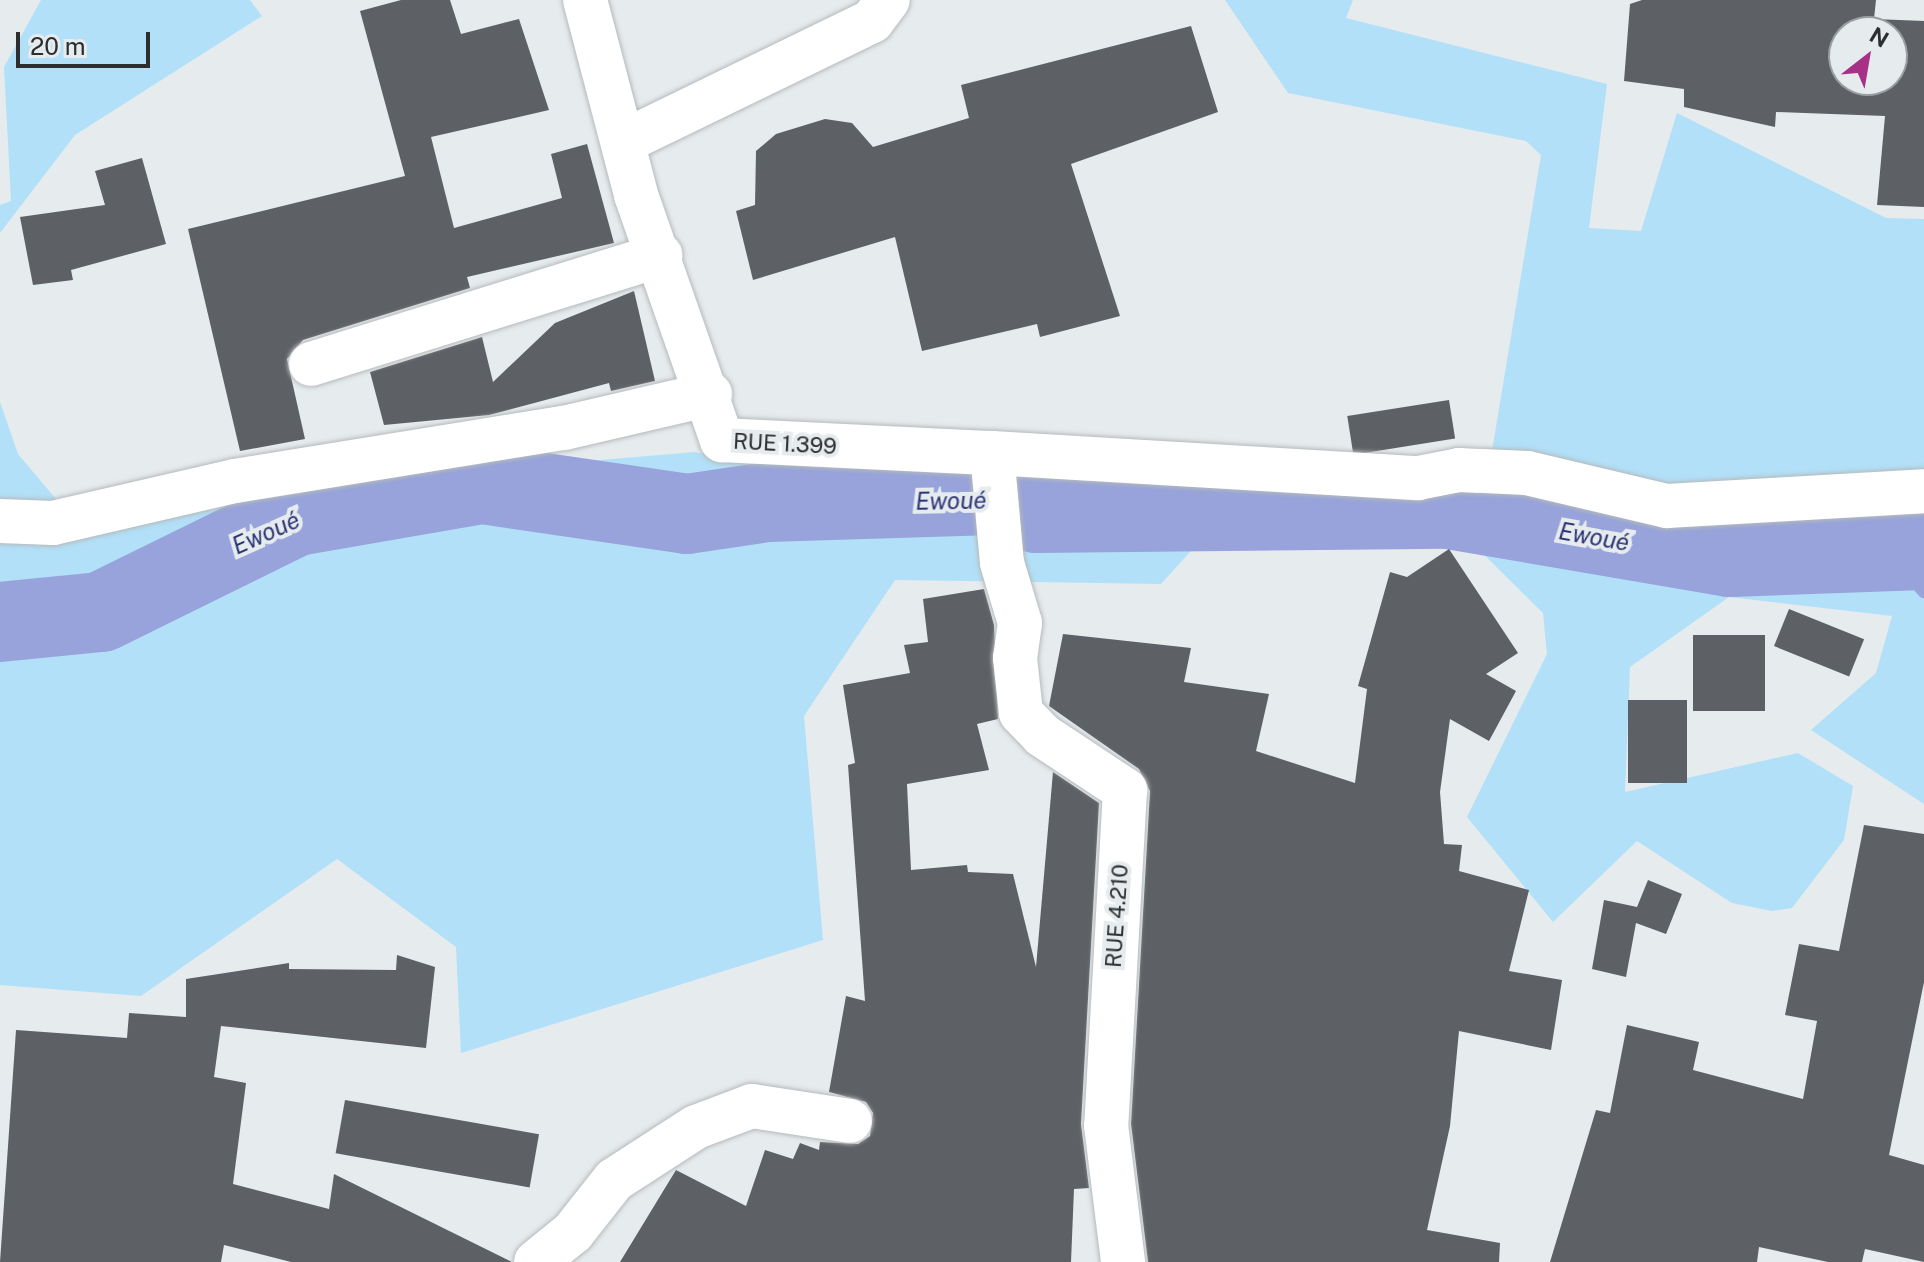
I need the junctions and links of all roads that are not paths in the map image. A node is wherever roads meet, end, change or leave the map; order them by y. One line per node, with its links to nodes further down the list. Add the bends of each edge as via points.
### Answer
1 (585, 0): 3 (street, RUE 1.399)
2 (888, 0): 3 (street, via 872,21)
3 (623, 142): 4 (street, RUE 1.399)
4 (660, 255): 5 (street); 6 (street, RUE 1.399)
5 (311, 364)
6 (710, 394): 7 (street, RUE 1.399, via 722,440); 9 (street, via 564,428 235,481 53,523)
7 (992, 462): 8 (street, via 1418,478 1459,470 1527,473 1667,506); 12 (street, RUE 4.210, via 1002,563 1020,623 1015,658 1021,713 1042,735 1125,790 1106,1125)
8 (1924, 491)
9 (0, 521)
10 (850, 1121): 11 (street, via 752,1106 696,1127 614,1180 573,1232)
11 (536, 1262)
12 (1123, 1262)

